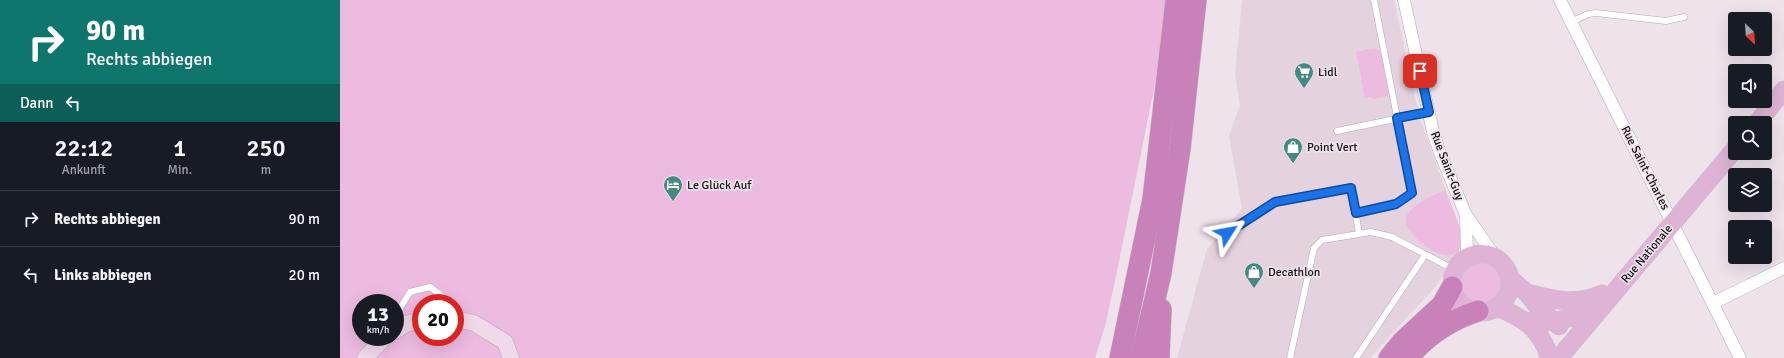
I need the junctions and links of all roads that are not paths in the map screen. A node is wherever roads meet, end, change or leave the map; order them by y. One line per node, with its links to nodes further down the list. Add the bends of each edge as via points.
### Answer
1 (1176, 0): 42 (highway, via 1152,198)
2 (1196, 0): 26 (highway, via 1180,149)
3 (1374, 0): 12 (lane)
4 (1404, 0): 10 (street, Rue Saint-Guy)
5 (1560, 0): 7 (street, Rue Saint-Charles)
6 (1684, 17): 7 (lane, via 1666,21 1596,13)
7 (1571, 22): 19 (street, Rue Saint-Charles)
8 (1784, 90): 11 (main road)
9 (1784, 106): 13 (main road)
10 (1429, 112): 12 (lane); 18 (street, Rue Saint-Guy, via 1440,152)
11 (1763, 116)
12 (1397, 118): 14 (lane); 17 (lane, via 1412,193 1396,204)
13 (1772, 121)
14 (1338, 131)
15 (1728, 158): 19 (main road, Rue Nationale)
16 (1739, 160): 19 (main road, Rue Nationale)
17 (1356, 213): 20 (lane, via 1351,188 1275,202); 21 (lane)
18 (1466, 215): 23 (street, Rue Saint-Guy); 25 (street, Rue Saint-Guy)
19 (1675, 229): 28 (main road, Rue Nationale); 32 (street, Rue Saint-Charles)
20 (1227, 233)
21 (1359, 234): 22 (lane, via 1371,232 1392,237); 45 (lane, via 1322,240 1314,248)
22 (1426, 255): 25 (lane); 46 (lane)
23 (1496, 258): 25 (main road, via 1482,254); 27 (main road, via 1507,270)
24 (1784, 268): 32 (street)
25 (1458, 271): 34 (main road, via 1454,295 1464,306); 47 (highway, via 1442,305 1402,342)
26 (1161, 273): 43 (highway); 44 (highway)
27 (1509, 278): 29 (main road); 34 (main road, via 1507,295)
28 (1624, 290): 29 (main road, via 1572,302); 33 (main road, Rue Nationale); 39 (main road, Rue Nationale)
29 (1527, 293): 37 (main road)
30 (439, 294): 31 (lane, via 430,287 410,292)
31 (404, 302)
32 (1713, 303): 50 (street, Rue Saint-Charles)
33 (1602, 307): 37 (main road); 39 (main road, Rue Nationale)
34 (1487, 309): 36 (main road); 48 (highway, via 1444,326)
35 (464, 319): 41 (main road, via 505,342)
36 (1525, 321): 37 (main road); 49 (main road, via 1542,341)
37 (1554, 321): 39 (main road, via 1566,334)
38 (377, 346): 40 (main road)
39 (1567, 355)
40 (365, 358)
41 (511, 358)
42 (1120, 358)
43 (1141, 358)
44 (1159, 358)
45 (1290, 358)
46 (1356, 358)
47 (1389, 358)
48 (1408, 358)
49 (1549, 358)
50 (1740, 358)

